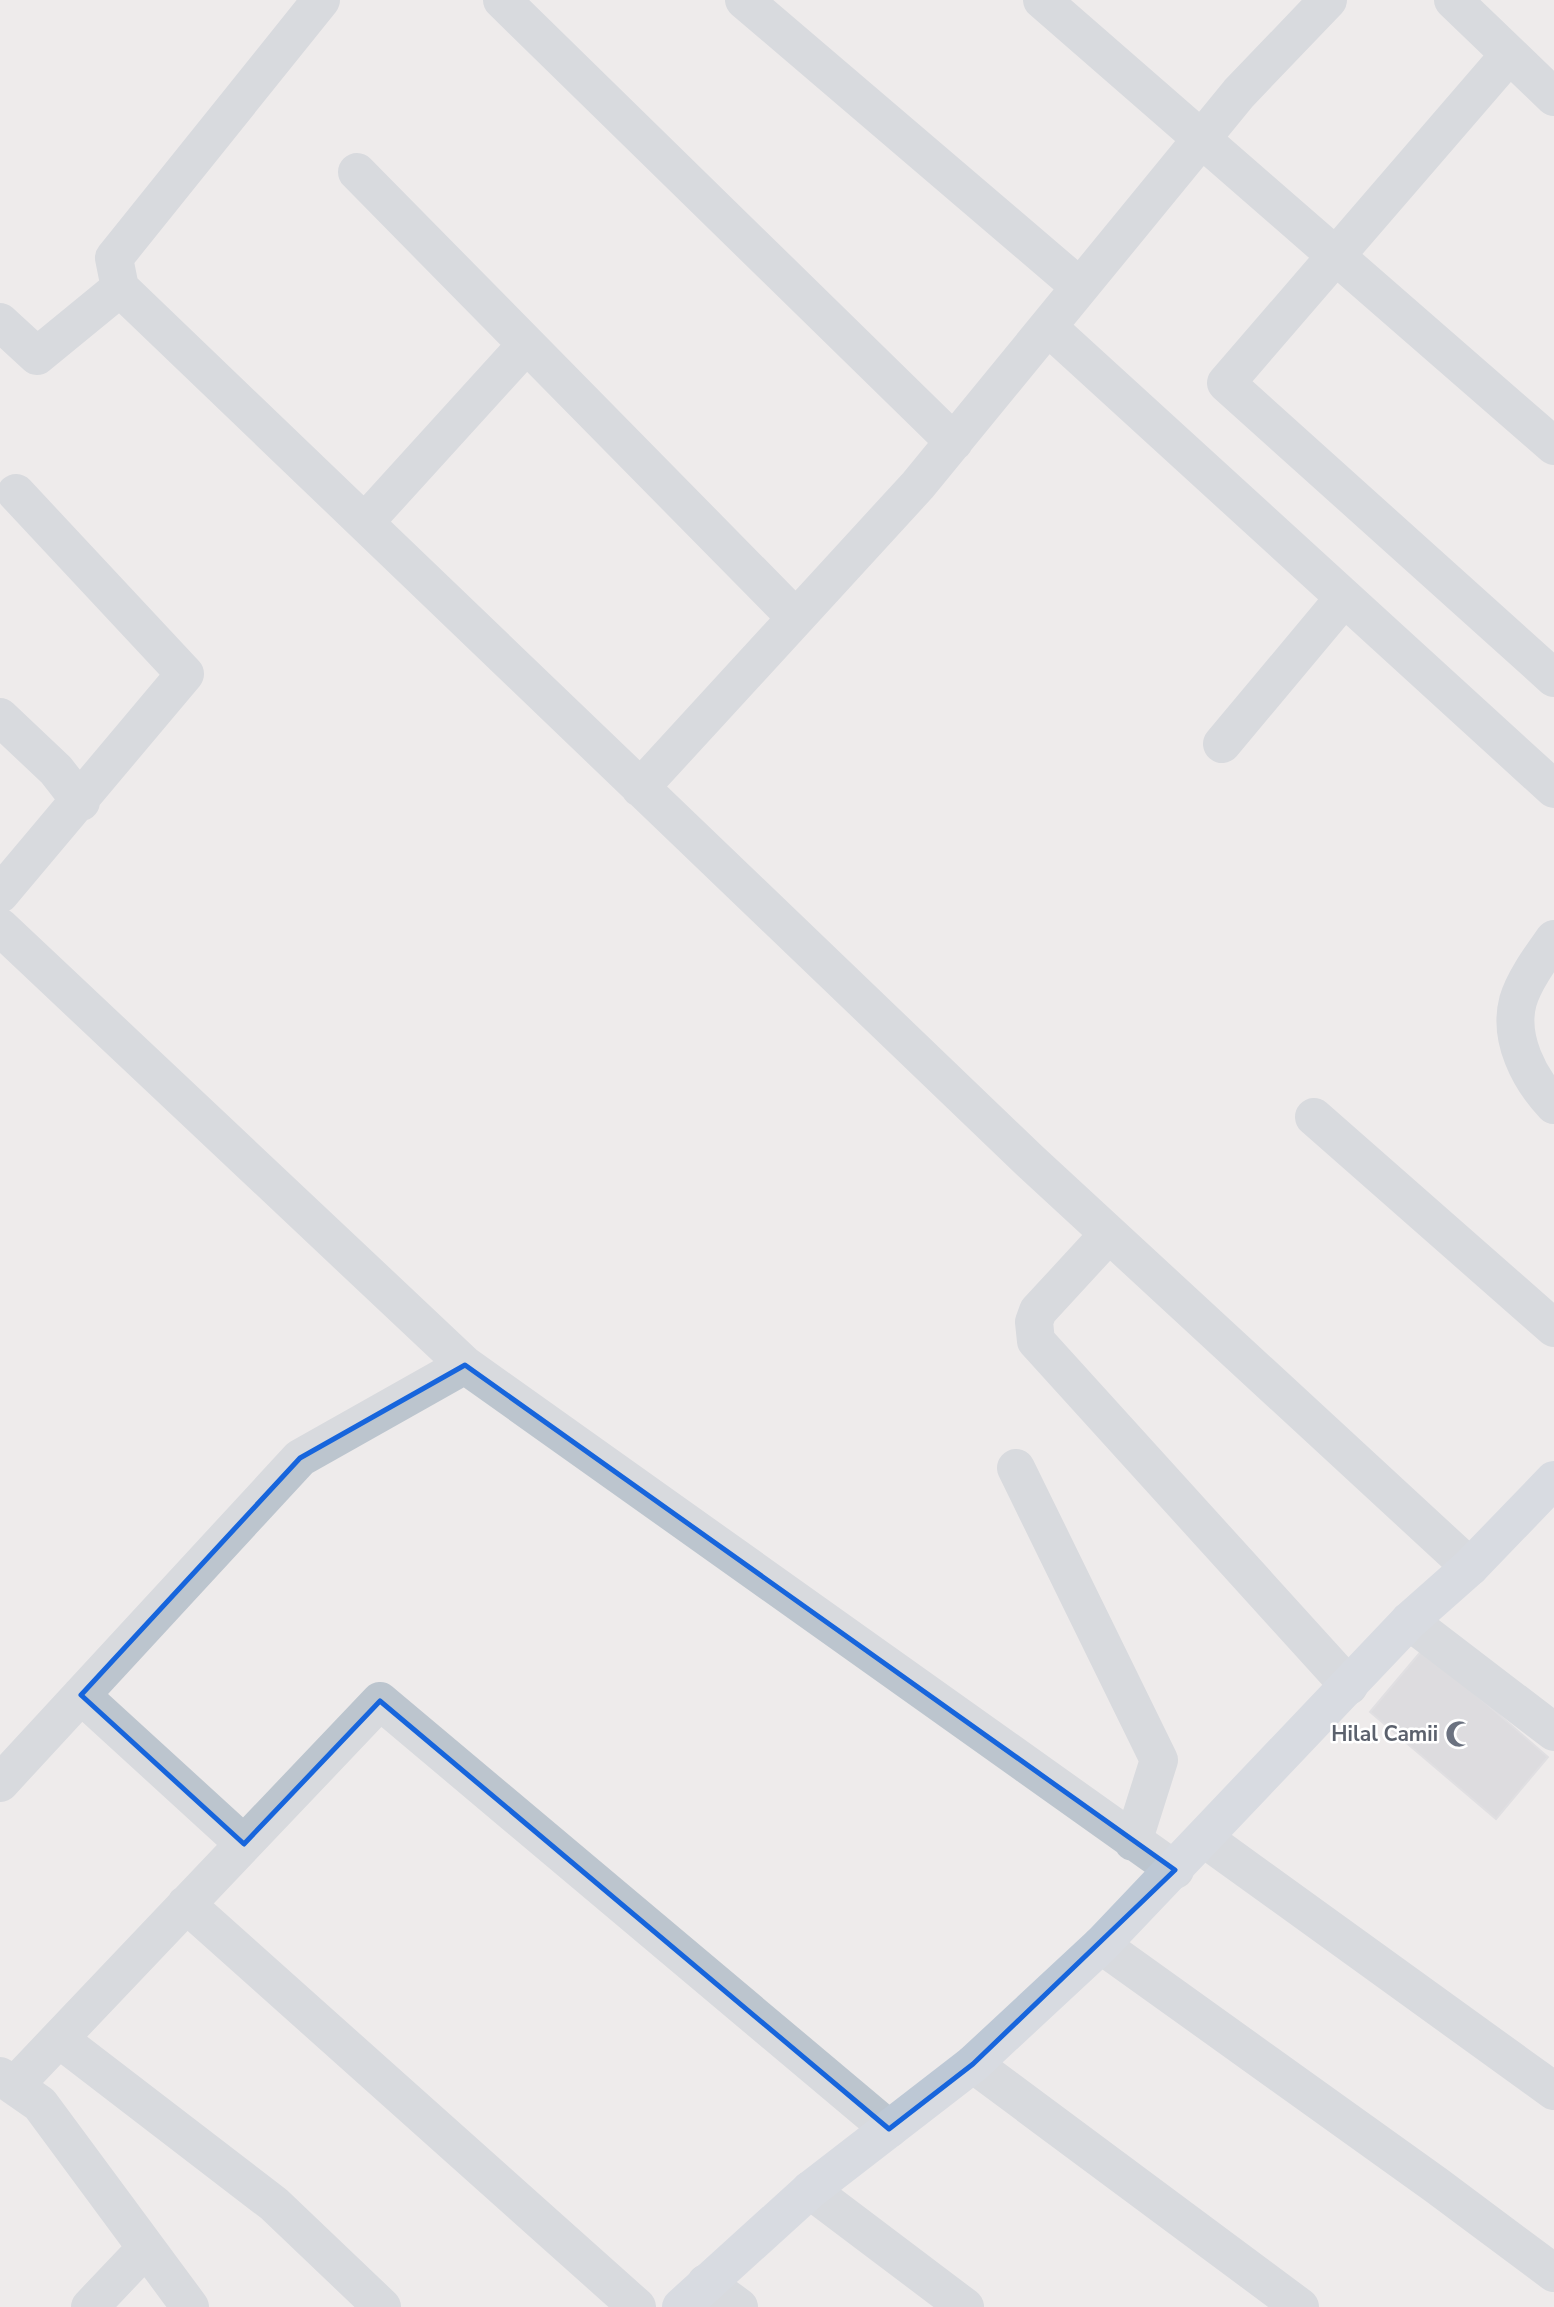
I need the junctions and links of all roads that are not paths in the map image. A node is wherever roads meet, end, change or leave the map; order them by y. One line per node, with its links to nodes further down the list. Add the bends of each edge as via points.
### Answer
1 (321, 0): 13 (street, via 114,258)
2 (502, 0): 17 (street)
3 (744, 0): 12 (street)
4 (1042, 0): 9 (street)
5 (1328, 0): 9 (street)
6 (1455, 1): 7 (street)
7 (1509, 55): 8 (street); 11 (street)
8 (1554, 97)
9 (1202, 138): 11 (street); 12 (street)
10 (357, 172): 16 (street)
11 (1334, 254): 18 (street); 23 (street, via 1226,383)
12 (1080, 287): 15 (street)
13 (120, 288): 14 (street, via 37,356); 20 (street)
14 (0, 322)
15 (1048, 327): 17 (street); 21 (street)
16 (526, 345): 20 (street); 22 (street)
17 (954, 442): 22 (street)
18 (1554, 446)
19 (16, 493): 28 (street, via 185,674)
20 (365, 522): 26 (street)
21 (1344, 598): 25 (street); 27 (street)
22 (796, 618): 26 (street)
23 (1554, 678)
24 (0, 717): 28 (street, via 56,770)
25 (1222, 744)
26 (640, 788): 34 (street)
27 (1554, 789)
28 (81, 802): 29 (street)
29 (0, 894)
30 (0, 927): 36 (street)
31 (1554, 939): 32 (street, via 1518,1001 1517,1041 1535,1085)
32 (1554, 1105)
33 (1314, 1117): 35 (street)
34 (1109, 1234): 39 (street); 41 (street, via 1038,1311 1037,1341)
35 (1554, 1328)
36 (465, 1365): 42 (street, via 300,1458); 46 (street)
37 (1016, 1468): 46 (street, via 1159,1760)
38 (1554, 1480): 39 (street)
39 (1470, 1567): 40 (street)
40 (1409, 1622): 41 (street); 43 (street)
41 (1349, 1686): 45 (street)
42 (81, 1695): 44 (street); 47 (street)
43 (1554, 1732)
44 (0, 1783)
45 (1205, 1839): 48 (street); 54 (street)
46 (1133, 1842): 48 (street)
47 (244, 1844): 49 (street); 55 (street, via 380,1700)
48 (1175, 1870): 50 (street)
49 (186, 1904): 51 (street); 63 (street)
50 (1101, 1945): 52 (street); 58 (street)
51 (59, 2039): 53 (street); 62 (street, via 274,2204)
52 (973, 2064): 55 (street); 66 (street)
53 (7, 2081): 57 (street, via 40,2104)
54 (1554, 2091)
55 (889, 2129): 56 (street)
56 (810, 2190): 59 (street); 65 (street)
57 (146, 2248): 60 (street); 61 (street)
58 (1554, 2273)
59 (693, 2295): 64 (street)
60 (90, 2307)
61 (190, 2307)
62 (382, 2307)
63 (637, 2307)
64 (739, 2307)
65 (965, 2307)
66 (1300, 2307)

